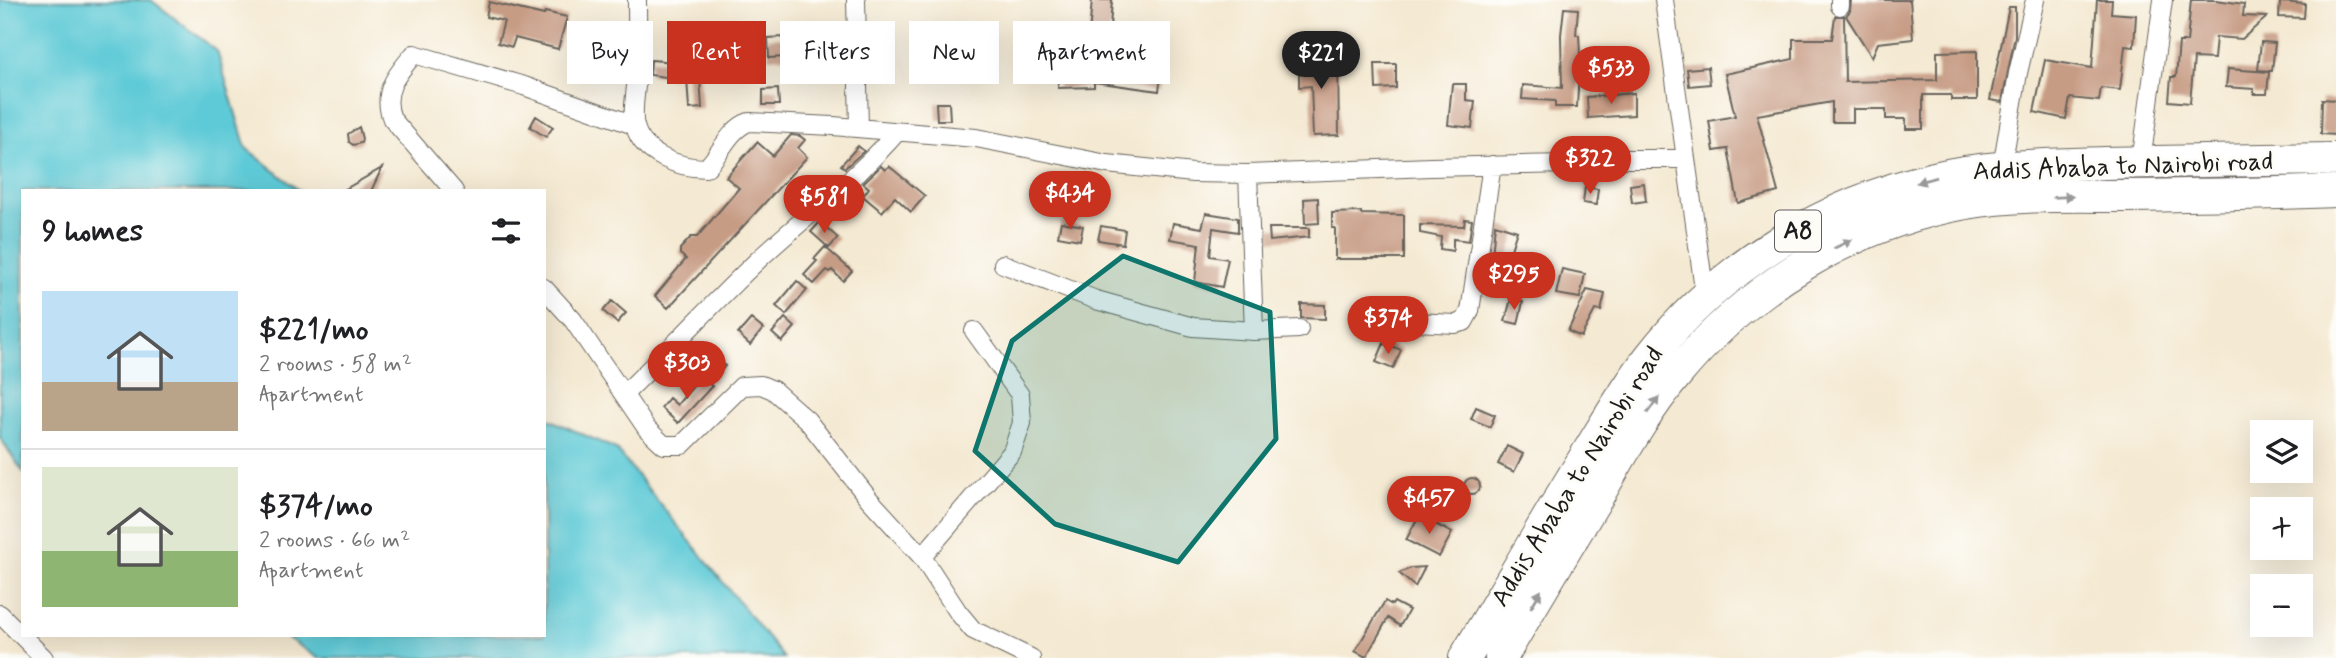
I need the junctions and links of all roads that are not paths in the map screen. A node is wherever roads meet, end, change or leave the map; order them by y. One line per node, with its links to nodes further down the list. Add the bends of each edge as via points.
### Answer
1 (637, 0): 6 (street)
2 (856, 0): 7 (street)
3 (1664, 0): 9 (street)
4 (2035, 0): 13 (street)
5 (2163, 0): 11 (street)
6 (634, 125): 7 (street, via 656,153 676,164 699,168 714,161 735,131 749,122); 15 (street, via 414,54 392,83 388,108 392,119)
7 (859, 128): 8 (street)
8 (897, 132): 14 (street, via 976,138 1150,170); 24 (street, via 757,261)
9 (1685, 159): 12 (street); 19 (street)
10 (2336, 159): 11 (highway, Addis Ababa to Nairobi road / A8)
11 (2141, 162): 13 (highway, Addis Ababa to Nairobi road / A8)
12 (1492, 165): 14 (street); 20 (street, via 1470,311 1464,322)
13 (2002, 167): 19 (highway, Addis Ababa to Nairobi road / A8, one-way to 19, via 1934,178 1841,209 1767,249)
14 (1248, 174): 23 (street)
15 (452, 189)
16 (2336, 191): 32 (highway, Addis Ababa to Nairobi road / A8, one-way to 16, via 1639,424 1675,376 1742,308 1784,275 1824,252 1917,213 1968,203)
17 (1003, 264): 23 (street, via 1096,300 1194,327)
18 (546, 290): 24 (street, via 573,320)
19 (1705, 296): 31 (highway, Addis Ababa to Nairobi road / A8, via 1649,358 1615,409)
20 (1377, 320)
21 (1299, 329): 23 (street)
22 (974, 331): 25 (street, via 1020,395 1022,423 1012,452)
23 (1254, 331)
24 (624, 394): 25 (street, via 647,429 672,447 682,445 742,386 773,390 807,420)
25 (922, 557): 30 (street, via 973,630)
26 (0, 614): 27 (street)
27 (21, 635)
28 (23, 637): 29 (street)
29 (44, 658)
30 (1031, 658)
31 (1465, 658)
32 (1501, 658)

